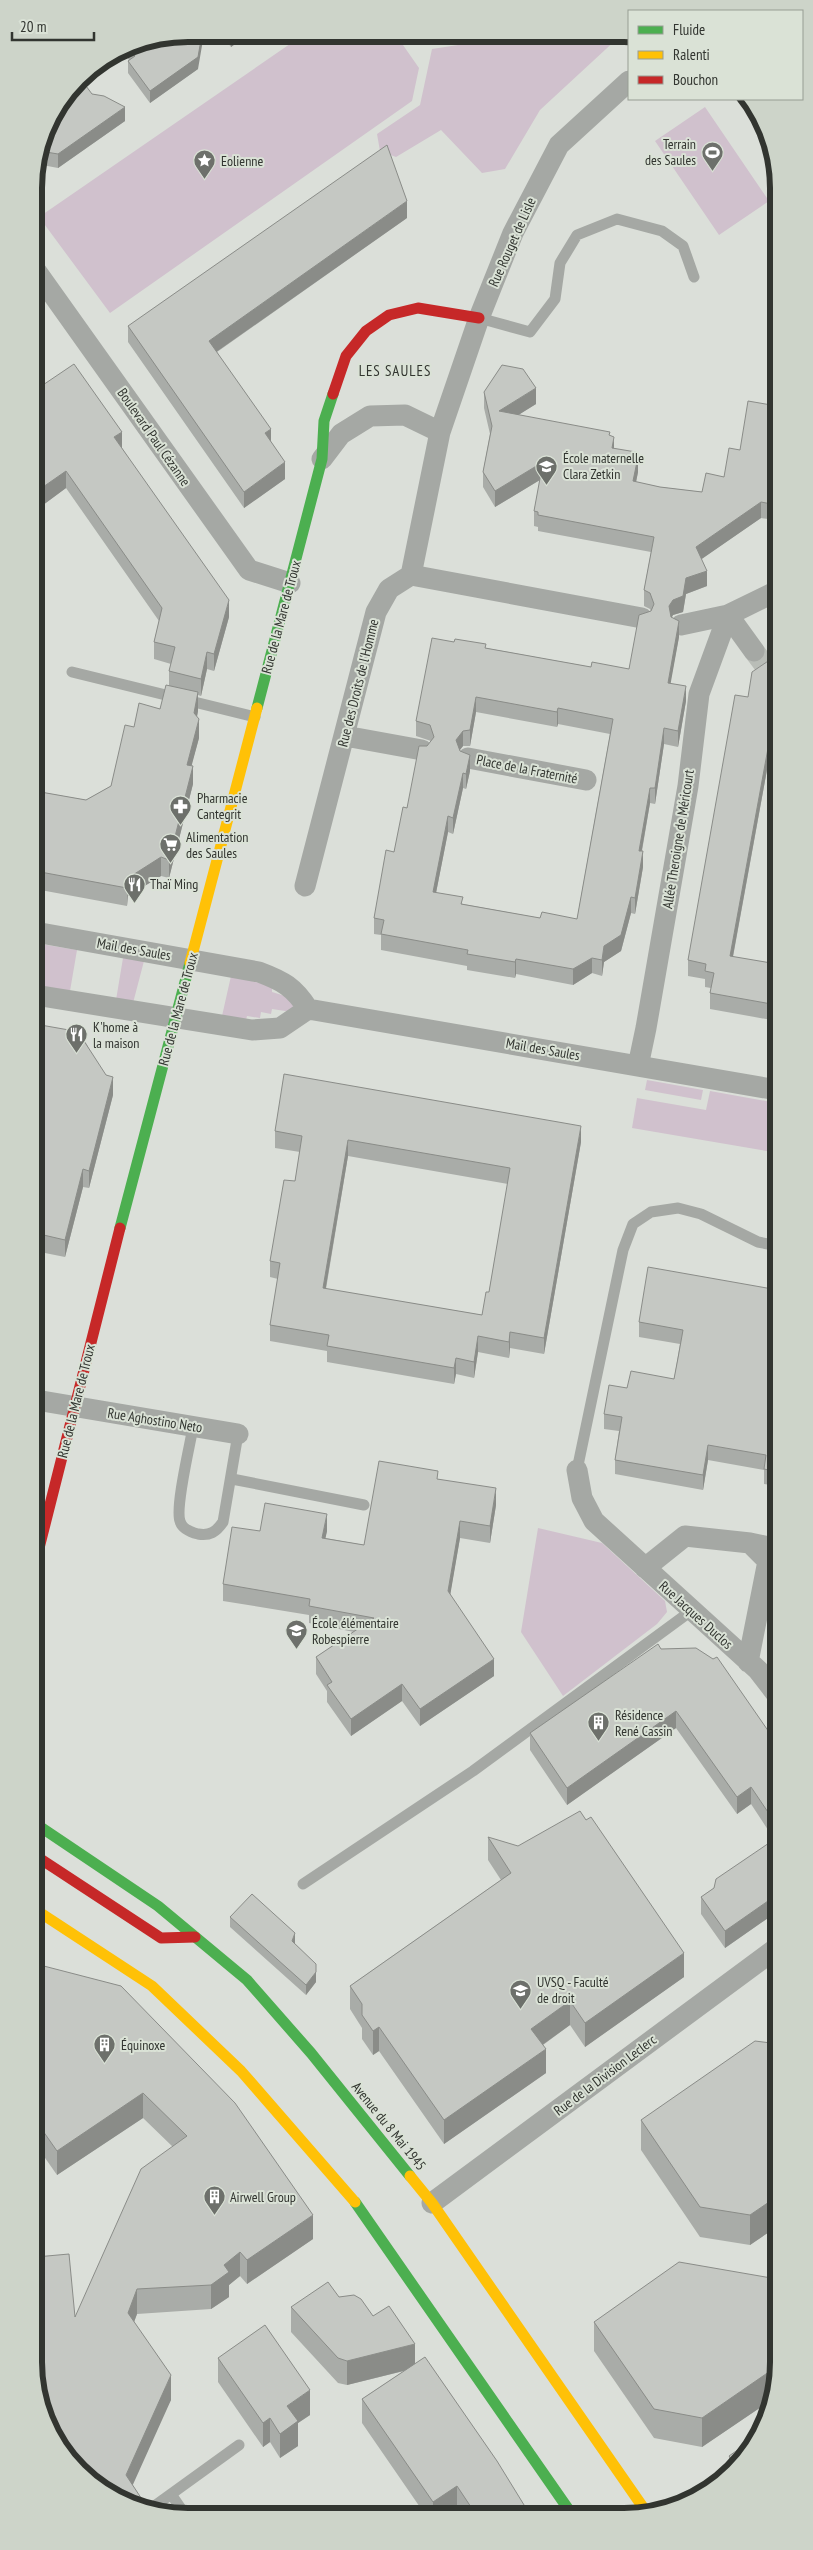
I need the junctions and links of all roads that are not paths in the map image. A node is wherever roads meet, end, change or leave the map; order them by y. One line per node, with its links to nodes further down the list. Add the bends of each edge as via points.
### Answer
1 (628, 82): 4 (street, Rue Rouget de Lisle, via 559,145 513,233)
2 (694, 278): 4 (lane, via 683,246 670,236 617,220 577,234 560,263 555,299 530,332)
3 (43, 281): 8 (street, Boulevard Paul Cézanne, via 248,570)
4 (479, 318): 5 (street, Rue Rouget de Lisle); 6 (main road, Rue de la Mare de Troux, via 418,308 389,315 366,332 346,356 324,421)
5 (440, 432): 6 (street, Rue de la Mare de Troux, via 404,415 370,416 341,434); 7 (street, Rue Rouget de Lisle)
6 (322, 459): 8 (main road, Rue de la Mare de Troux)
7 (411, 575): 11 (street); 16 (street, Rue des Droits de l'Homme, via 389,589 376,612)
8 (290, 583): 15 (main road, Rue de la Mare de Troux)
9 (770, 595): 10 (street)
10 (728, 615): 12 (street); 13 (street); 26 (street, Allée Theroigne de Méricourt, via 699,694 688,786)
11 (642, 618)
12 (681, 625)
13 (754, 651)
14 (72, 672): 15 (lane)
15 (255, 717): 22 (main road, Rue de la Mare de Troux)
16 (345, 736): 17 (street); 20 (street, Rue des Droits de l'Homme)
17 (422, 750)
18 (468, 758): 19 (street, Place de la Fraternité)
19 (586, 780)
20 (305, 886)
21 (43, 933): 22 (street, Mail des Saules)
22 (191, 959): 24 (street, Mail des Saules, via 259,972 274,978 296,992); 25 (main road, Rue de la Mare de Troux)
23 (43, 996): 25 (street)
24 (308, 1009): 25 (street, via 280,1028 252,1030); 26 (street, Mail des Saules)
25 (176, 1019): 30 (main road, Rue de la Mare de Troux)
26 (638, 1066): 27 (street, Mail des Saules)
27 (770, 1089)
28 (770, 1244): 33 (lane, via 758,1242 701,1214 678,1208 651,1212 633,1224 623,1250)
29 (43, 1401): 30 (street)
30 (73, 1407): 31 (street, Rue Aghostino Neto); 36 (main road, Rue de la Mare de Troux)
31 (193, 1427): 32 (street, Rue Aghostino Neto); 34 (lane, via 178,1513 183,1527 190,1532 208,1535 217,1530 223,1522)
32 (238, 1434): 34 (lane)
33 (577, 1470): 39 (street, Rue Jacques Duclos, via 582,1498 594,1521)
34 (232, 1479): 35 (lane)
35 (364, 1505)
36 (43, 1531)
37 (750, 1543): 38 (street); 39 (street, via 685,1536); 41 (street, Rue Jacques Duclos, via 768,1561)
38 (770, 1547)
39 (645, 1568): 40 (street, Rue Jacques Duclos)
40 (691, 1611): 41 (street, Rue Jacques Duclos); 45 (lane, via 473,1771)
41 (748, 1662): 42 (street, Rue Jacques Duclos)
42 (770, 1686)
43 (43, 1829): 47 (main road, Avenue du 8 Mai 1945, via 158,1906)
44 (43, 1861): 47 (main road, via 161,1938)
45 (303, 1884)
46 (43, 1915): 55 (main road, via 152,1986 241,2071 354,2200)
47 (195, 1937): 49 (main road, Avenue du 8 Mai 1945, via 247,1980 311,2053)
48 (770, 1953): 49 (street, Rue de la Division Leclerc)
49 (432, 2203): 53 (main road, Avenue du 8 Mai 1945)
50 (239, 2445): 51 (lane)
51 (171, 2494): 52 (lane); 54 (lane)
52 (157, 2504)
53 (642, 2506)
54 (180, 2507)
55 (568, 2508)

